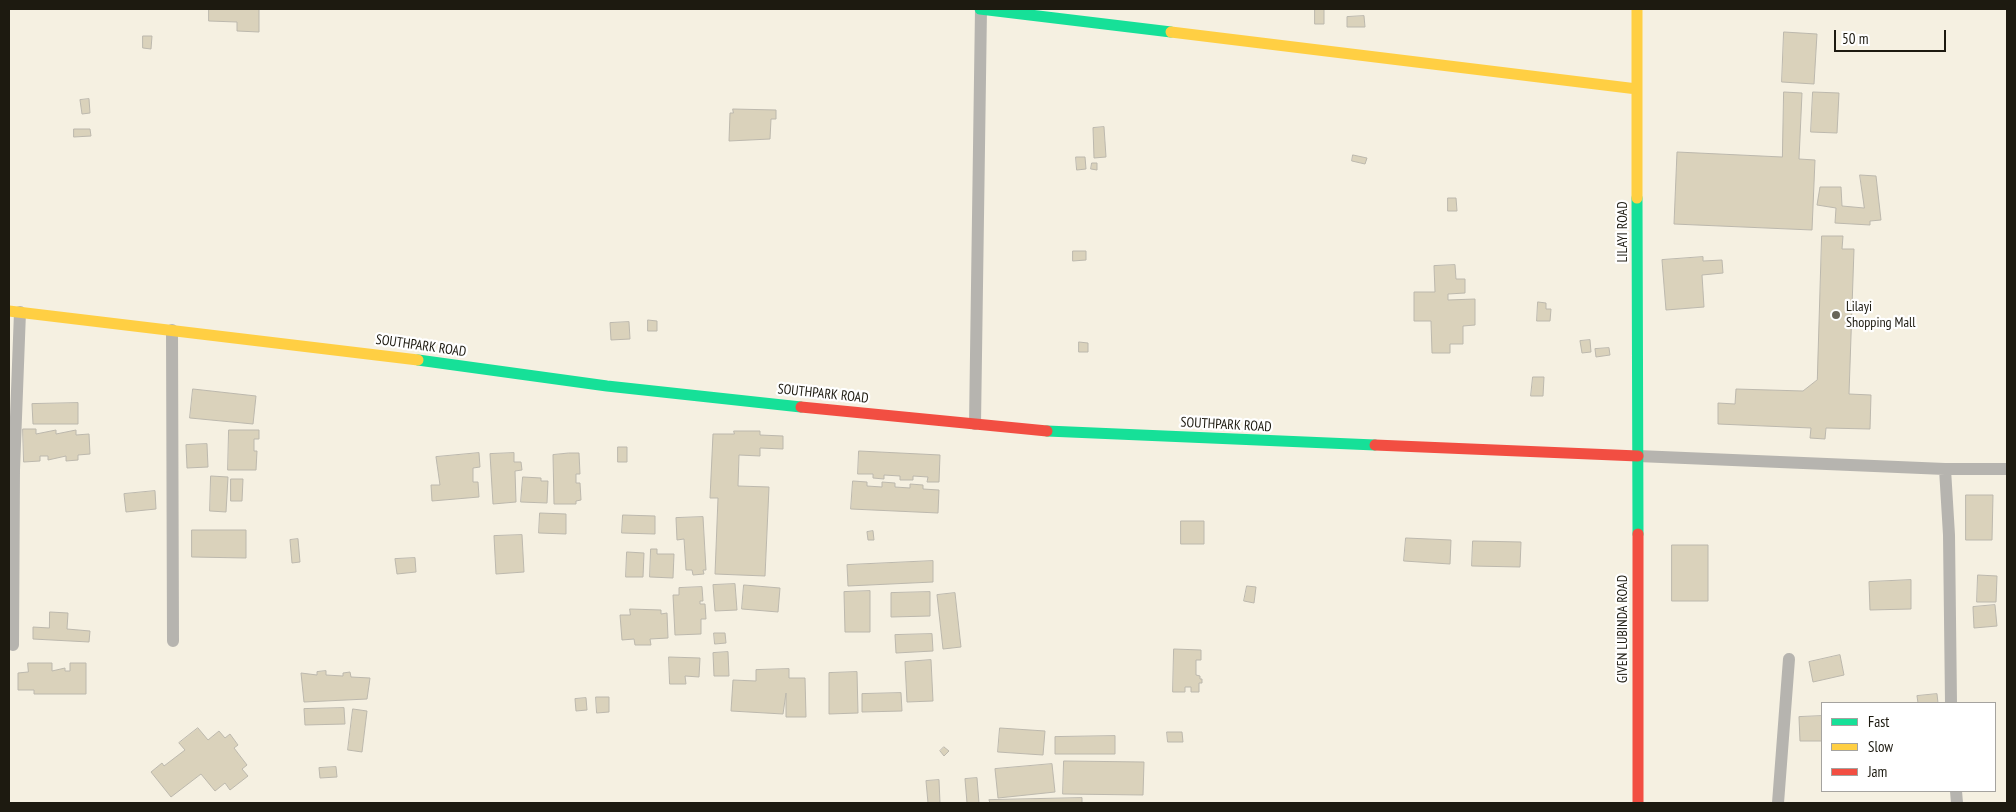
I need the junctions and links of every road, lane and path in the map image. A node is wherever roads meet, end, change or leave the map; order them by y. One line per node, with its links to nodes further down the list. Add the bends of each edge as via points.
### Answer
1 (981, 9): 3 (street); 7 (street)
2 (1637, 9): 4 (street, LILAYI ROAD)
3 (1008, 10): 4 (street)
4 (1637, 89): 8 (street, LILAYI ROAD)
5 (14, 311): 6 (street, SOUTHPARK ROAD); 12 (street)
6 (172, 330): 7 (street, SOUTHPARK ROAD, via 606,386); 11 (street)
7 (975, 424): 8 (street, SOUTHPARK ROAD, via 1080,433)
8 (1638, 456): 9 (street); 15 (street, GIVEN LUBINDA ROAD)
9 (1945, 469): 10 (street); 14 (street)
10 (2007, 469)
11 (173, 641)
12 (13, 645)
13 (1789, 659): 16 (street)
14 (1951, 702)
15 (1638, 803)
16 (1778, 803)

